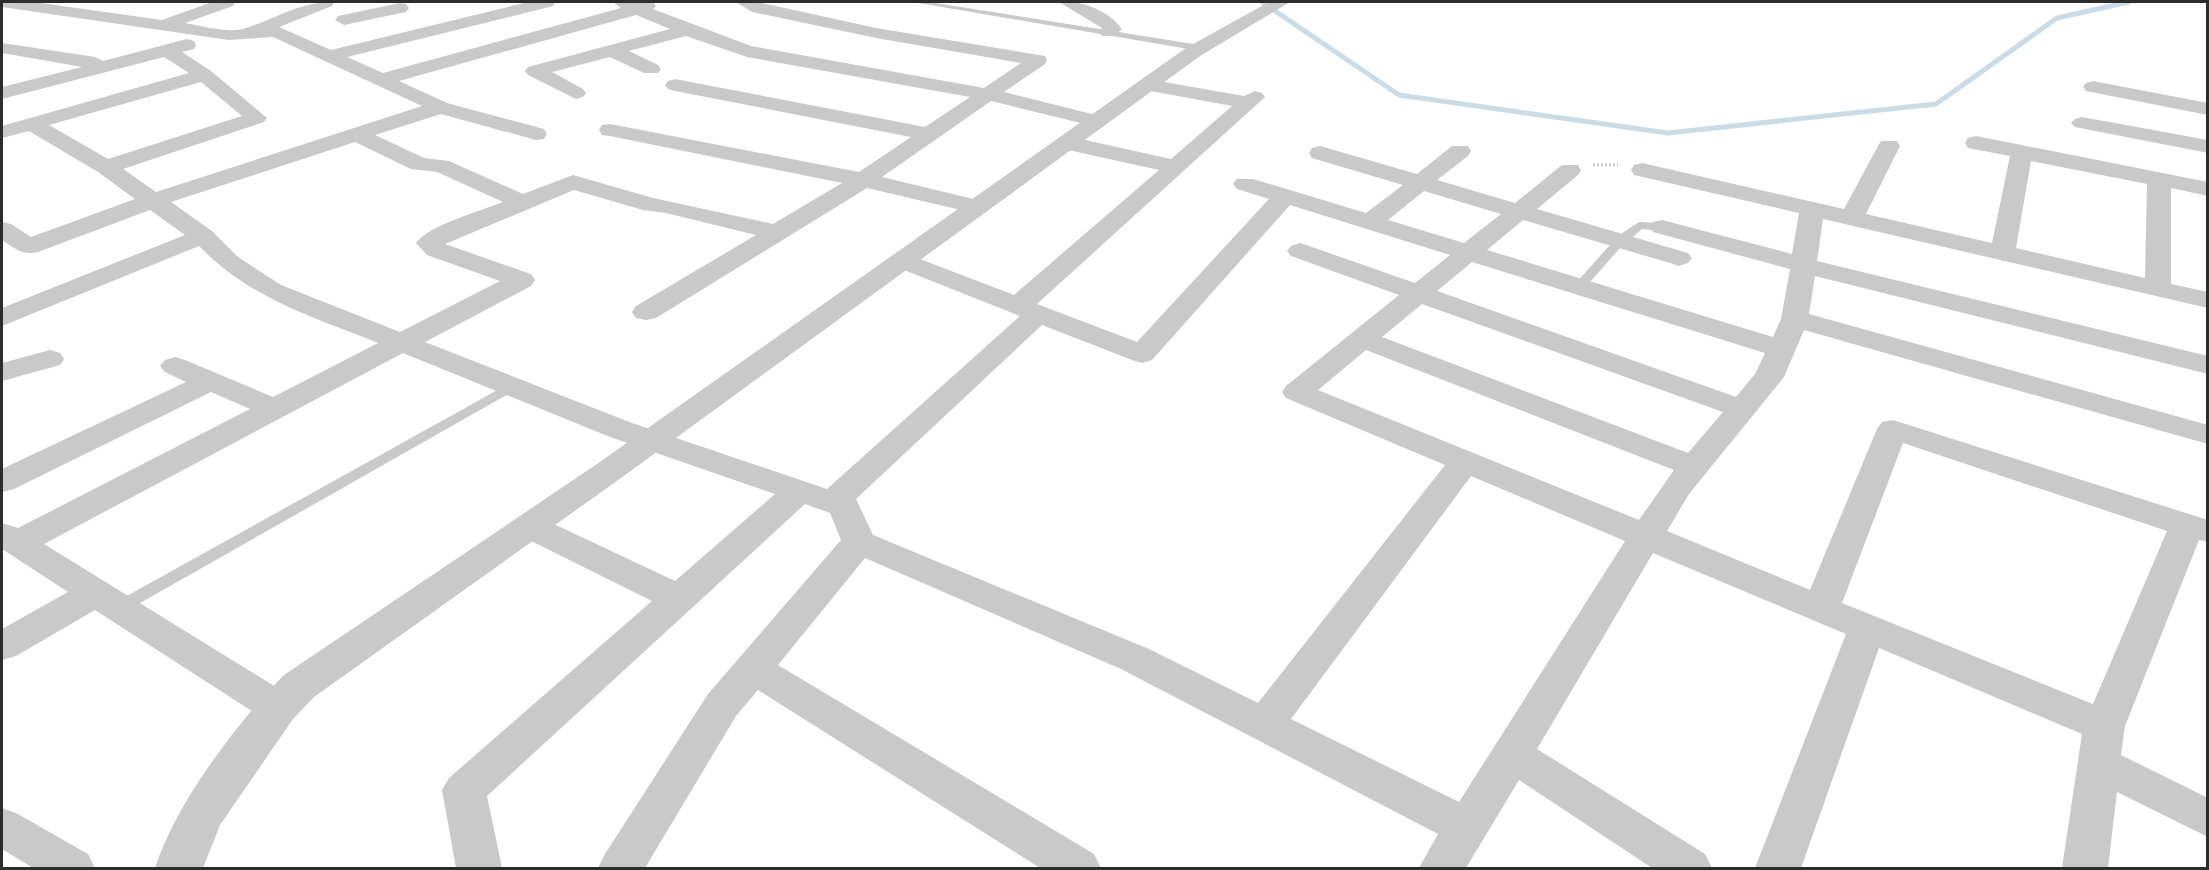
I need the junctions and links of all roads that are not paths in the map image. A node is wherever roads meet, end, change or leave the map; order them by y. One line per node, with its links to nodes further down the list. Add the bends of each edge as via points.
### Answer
1 (128, 2): 15 (street)
2 (227, 2): 17 (street)
3 (326, 2): 20 (street)
4 (547, 2): 25 (street)
5 (665, 2): 12 (street)
6 (779, 2): 13 (street)
7 (917, 2): 19 (lane)
8 (1067, 2): 19 (street, via 1100,18 1113,29)
9 (8, 4): 15 (street)
10 (417, 4): 11 (street)
11 (395, 5): 16 (street)
12 (629, 5): 18 (street); 29 (street)
13 (751, 5): 35 (street, via 876,33 1038,60)
14 (1274, 5): 22 (street)
15 (87, 15): 17 (street)
16 (344, 20)
17 (160, 26): 20 (street)
18 (687, 30): 24 (street); 35 (street, via 747,51)
19 (1108, 32): 22 (lane)
20 (237, 35): 23 (street); 25 (street, via 275,31)
21 (2, 48): 26 (street)
22 (1200, 48): 31 (street)
23 (167, 50): 26 (street); 28 (street)
24 (611, 50): 27 (street); 34 (street, via 535,71)
25 (328, 56): 29 (street)
26 (107, 65): 33 (street)
27 (651, 69)
28 (204, 75): 40 (street); 53 (street, via 257,118)
29 (381, 80): 36 (street)
30 (675, 85): 45 (street)
31 (1148, 85): 38 (street); 54 (street, via 1252,100)
32 (2092, 87): 37 (street)
33 (2, 93)
34 (576, 93)
35 (991, 95): 38 (street); 45 (street)
36 (440, 107): 43 (street); 44 (street)
37 (2208, 109)
38 (1097, 121): 46 (street)
39 (2082, 123): 49 (street)
40 (32, 124): 42 (street); 53 (street)
41 (610, 130): 57 (street)
42 (2, 132)
43 (356, 134): 63 (street); 64 (street, via 419,164 441,166)
44 (536, 134)
45 (931, 135): 57 (street)
46 (1067, 143): 54 (street); 65 (street)
47 (1976, 143): 51 (street)
48 (1889, 146): 68 (street)
49 (2208, 147)
50 (1460, 151): 59 (street)
51 (2022, 152): 58 (street); 78 (street)
52 (1320, 153): 59 (street)
53 (106, 166): 63 (street)
54 (1175, 167): 87 (street)
55 (1570, 170): 67 (street)
56 (1642, 170): 66 (street)
57 (863, 180): 65 (street); 72 (street)
58 (2159, 180): 61 (street); 84 (street)
59 (1421, 183): 67 (street); 69 (street)
60 (1245, 184): 62 (street)
61 (2208, 189)
62 (1285, 196): 69 (street); 87 (street, via 1142,354)
63 (154, 200): 73 (street); 75 (street)
64 (522, 202): 72 (street, via 573,182 651,205); 92 (street, via 429,243 436,250 522,280)
65 (978, 207): 81 (street)
66 (1812, 210): 68 (street); 82 (street)
67 (1519, 212): 74 (street); 77 (street)
68 (1851, 219): 78 (street)
69 (1370, 222): 77 (street)
70 (1662, 227): 74 (lane, via 1639,225); 82 (street)
71 (2, 229): 75 (street)
72 (776, 232): 88 (street)
73 (203, 236): 89 (street); 92 (street, via 229,262 272,291)
74 (1617, 240): 80 (street); 83 (lane)
75 (29, 247): 79 (street)
76 (1300, 251): 85 (street)
77 (1468, 253): 83 (street); 85 (street)
78 (2002, 253): 84 (street)
79 (2, 258)
80 (1679, 258)
81 (903, 261): 87 (street); 103 (street)
82 (1803, 265): 90 (street); 95 (street)
83 (1579, 286): 93 (street)
84 (2158, 289): 86 (street)
85 (1418, 293): 91 (street); 101 (street)
86 (2208, 300)
87 (1028, 310): 107 (street)
88 (646, 312)
89 (2, 318)
90 (1795, 319): 93 (street); 102 (street)
91 (1362, 339): 104 (street, via 1297,392); 105 (street)
92 (399, 343): 99 (street); 100 (street)
93 (1782, 349): 101 (street, via 1769,377)
94 (50, 359): 97 (street)
95 (2208, 365)
96 (175, 366): 98 (street)
97 (2, 372)
98 (211, 381): 100 (street); 106 (street)
99 (512, 386): 103 (street); 114 (lane)
100 (275, 409): 111 (street)
101 (1742, 409): 105 (street)
102 (2208, 435)
103 (653, 439): 107 (street); 108 (street)
104 (1465, 462): 110 (street); 120 (street)
105 (1694, 466): 110 (street)
106 (2, 482)
107 (816, 496): 112 (street, via 844,506); 113 (street)
108 (529, 526): 113 (street); 119 (street, via 299,686)
109 (2197, 529): 115 (street, via 1893,429); 121 (street)
110 (1646, 537): 115 (street); 122 (street)
111 (9, 538): 114 (street)
112 (859, 542): 118 (street); 120 (street, via 1135,659)
113 (678, 598): 128 (street, via 464,789)
114 (109, 600): 117 (street); 119 (street)
115 (1821, 609): 116 (street)
116 (1867, 628): 121 (street); 133 (street)
117 (2, 646)
118 (753, 668): 129 (street, via 722,705); 130 (street)
119 (278, 708): 127 (street, via 200,816)
120 (1264, 725): 125 (street)
121 (2101, 744): 123 (street); 134 (street)
122 (1513, 755): 125 (street); 132 (street)
123 (2208, 819)
124 (2, 827): 126 (street)
125 (1468, 828): 131 (street)
126 (72, 868)
127 (179, 868)
128 (479, 868)
129 (621, 868)
130 (1078, 868)
131 (1442, 868)
132 (1689, 868)
133 (1778, 868)
134 (2085, 868)

